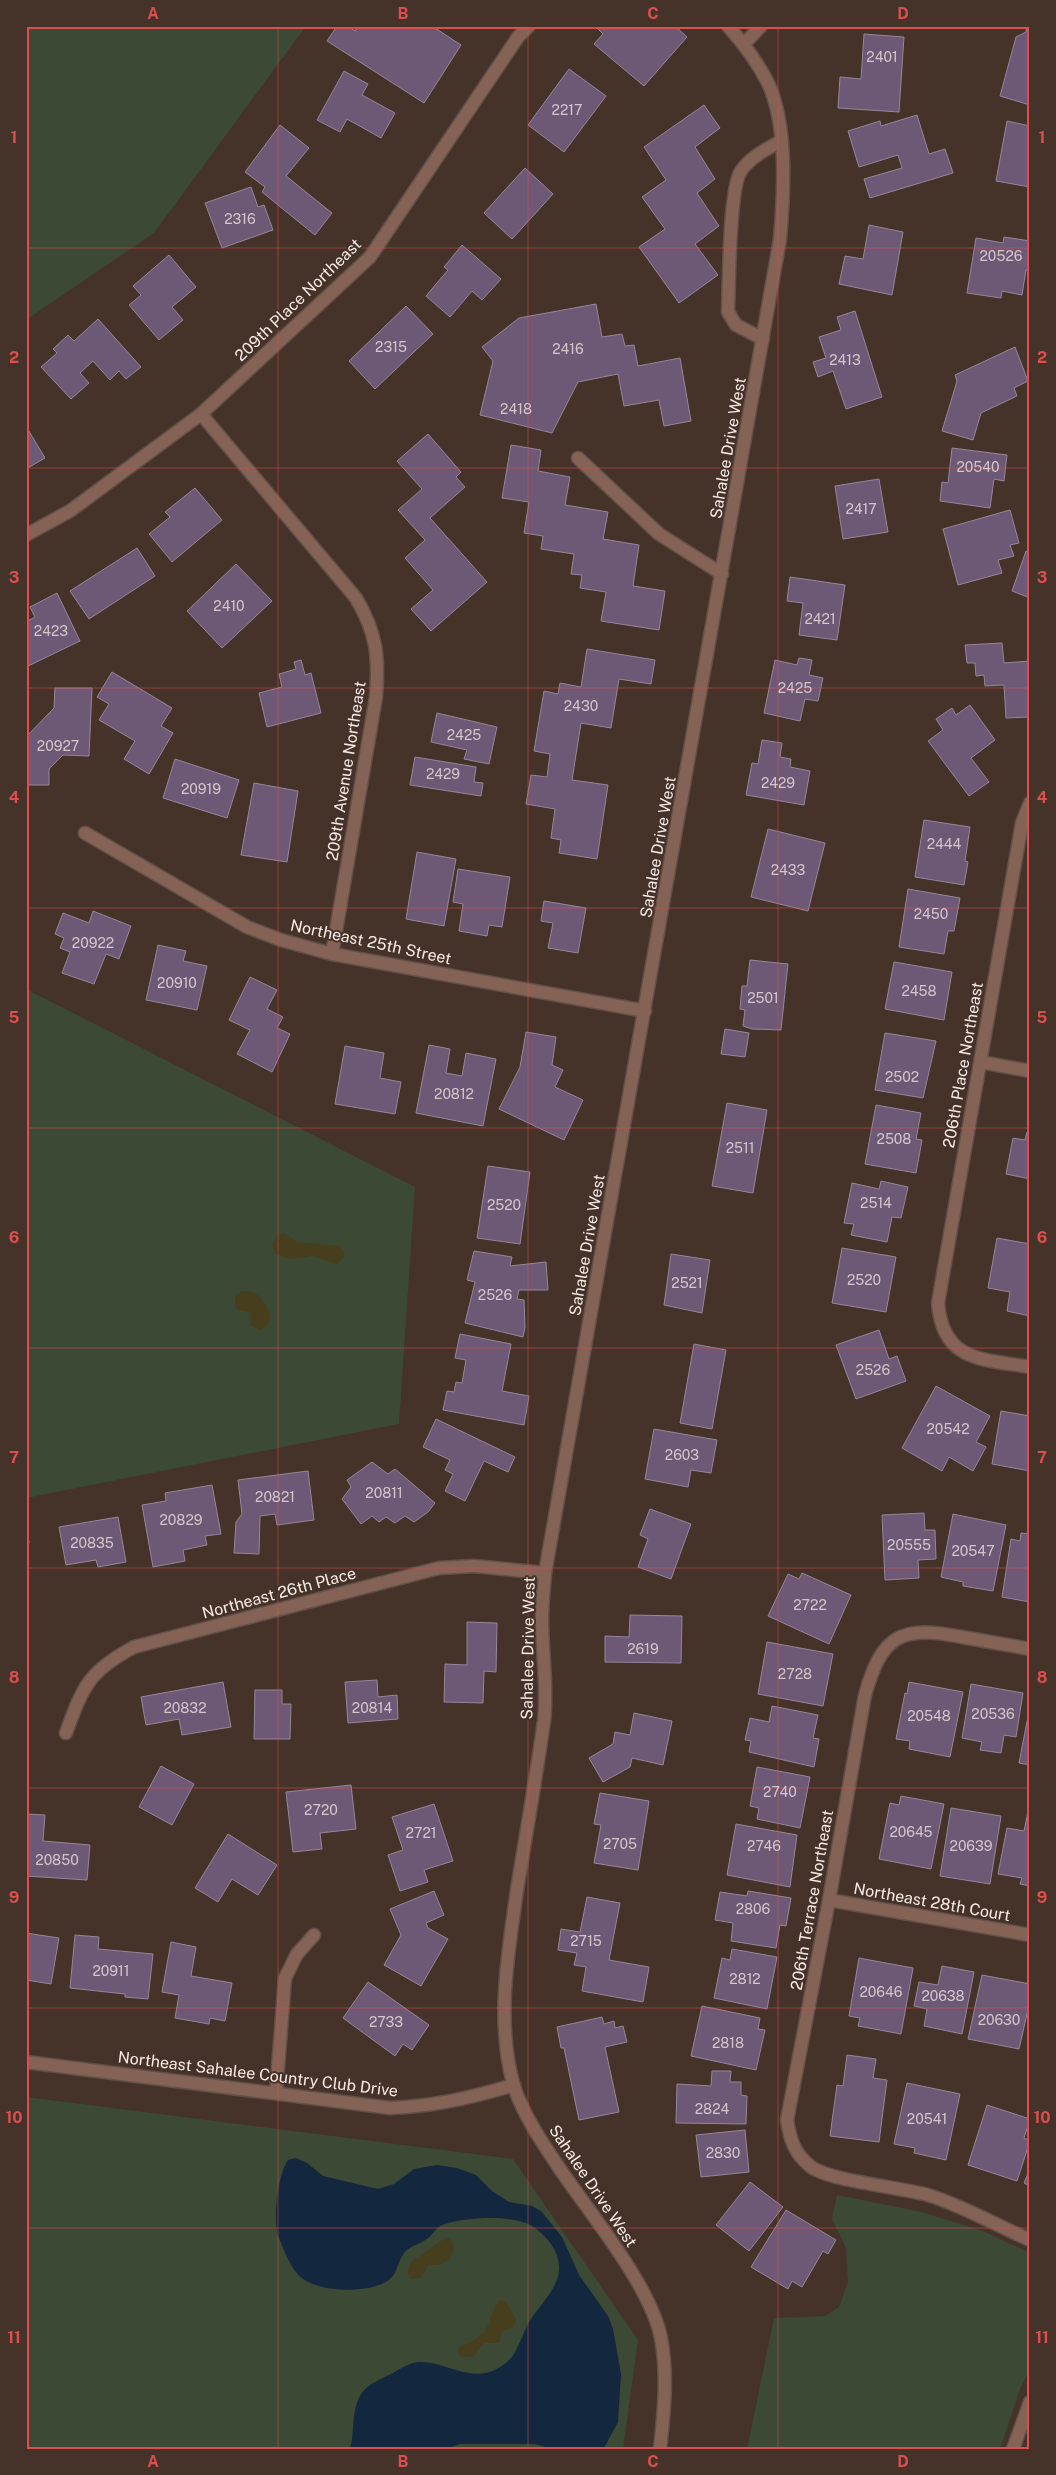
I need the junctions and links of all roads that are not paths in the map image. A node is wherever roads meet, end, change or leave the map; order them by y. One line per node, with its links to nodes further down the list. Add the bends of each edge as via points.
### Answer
1 (529, 26): 7 (street, 209th Place Northeast, via 518,37 370,257)
2 (728, 26): 4 (street, Sahalee Drive West)
3 (761, 26): 4 (street)
4 (744, 44): 5 (street, Sahalee Drive West, via 768,84)
5 (781, 141): 6 (street, Sahalee Drive West, via 784,194 780,239); 6 (street, via 758,154 740,172 733,203 728,312 736,325)
6 (763, 339): 10 (street, Sahalee Drive West)
7 (201, 414): 9 (street, 209th Place Northeast, via 70,511); 13 (street, 209th Avenue Northeast, via 356,598 370,622 378,672 376,697)
8 (578, 458): 10 (street, via 659,534)
9 (26, 535)
10 (722, 574): 14 (street, Sahalee Drive West)
11 (1030, 803): 15 (street, 206th Place Northeast, via 1022,823)
12 (85, 833): 13 (street, Northeast 25th Street, via 247,926 281,940)
13 (332, 954): 14 (street, Northeast 25th Street)
14 (645, 1011): 18 (street, Sahalee Drive West)
15 (981, 1062): 16 (street); 17 (street, 206th Place Northeast, via 939,1287 939,1320 943,1334 966,1354)
16 (1030, 1071)
17 (1030, 1367)
18 (546, 1573): 20 (street, Northeast 26th Place, via 474,1566 439,1568 134,1647 109,1660 91,1677 78,1699); 25 (street, Sahalee Drive West, via 542,1620 546,1681 544,1718 504,1992 504,2035)
19 (1030, 1649): 21 (street, 206th Terrace Northeast, via 931,1631 911,1632 892,1642 880,1654 864,1695)
20 (66, 1733)
21 (829, 1900): 23 (street, Northeast 28th Court); 27 (street, 206th Terrace Northeast, via 787,2120 790,2141 797,2153 810,2167 830,2176 931,2196)
22 (314, 1935): 26 (street, via 297,1954 285,1978)
23 (1030, 1935)
24 (26, 2062): 26 (street, Northeast Sahalee Country Club Drive)
25 (514, 2085): 26 (street, Northeast Sahalee Country Club Drive, via 458,2101 390,2108); 29 (street, Sahalee Drive West, via 540,2140 629,2268 650,2309 660,2335 665,2364)
26 (276, 2093)
27 (1030, 2240)
28 (1030, 2402): 30 (street)
29 (660, 2449)
30 (1013, 2449)

